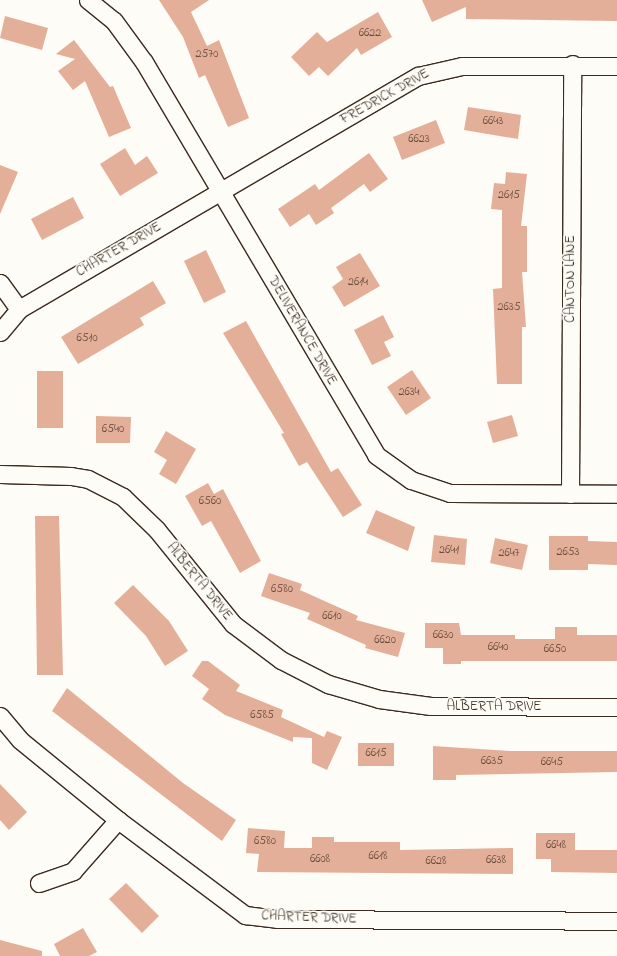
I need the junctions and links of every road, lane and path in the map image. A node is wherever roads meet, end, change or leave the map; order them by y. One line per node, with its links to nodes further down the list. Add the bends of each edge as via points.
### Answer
1 (88, 0): 4 (street, DELIVERANCE DRIVE, via 128,38)
2 (572, 64): 3 (street, FREDRICK DRIVE); 4 (street, FREDRICK DRIVE, via 462,66 432,70); 9 (street, CANTON LANE)
3 (617, 66)
4 (220, 192): 6 (street, CHARTER DRIVE); 9 (street, DELIVERANCE DRIVE, via 363,435 381,460 411,480 450,493)
5 (0, 283): 6 (street)
6 (19, 309): 7 (street, CHARTER DRIVE)
7 (0, 332)
8 (0, 474): 11 (street, ALBERTA DRIVE, via 71,476 88,479 123,497 157,530 233,624 281,660 328,684 372,698 431,706)
9 (570, 494): 10 (street, DELIVERANCE DRIVE)
10 (617, 494)
11 (617, 707)
12 (0, 716): 13 (street, CHARTER DRIVE, via 20,740)
13 (118, 820): 14 (street, via 73,871); 15 (street, CHARTER DRIVE, via 245,915 262,918)
14 (39, 883)
15 (617, 921)

